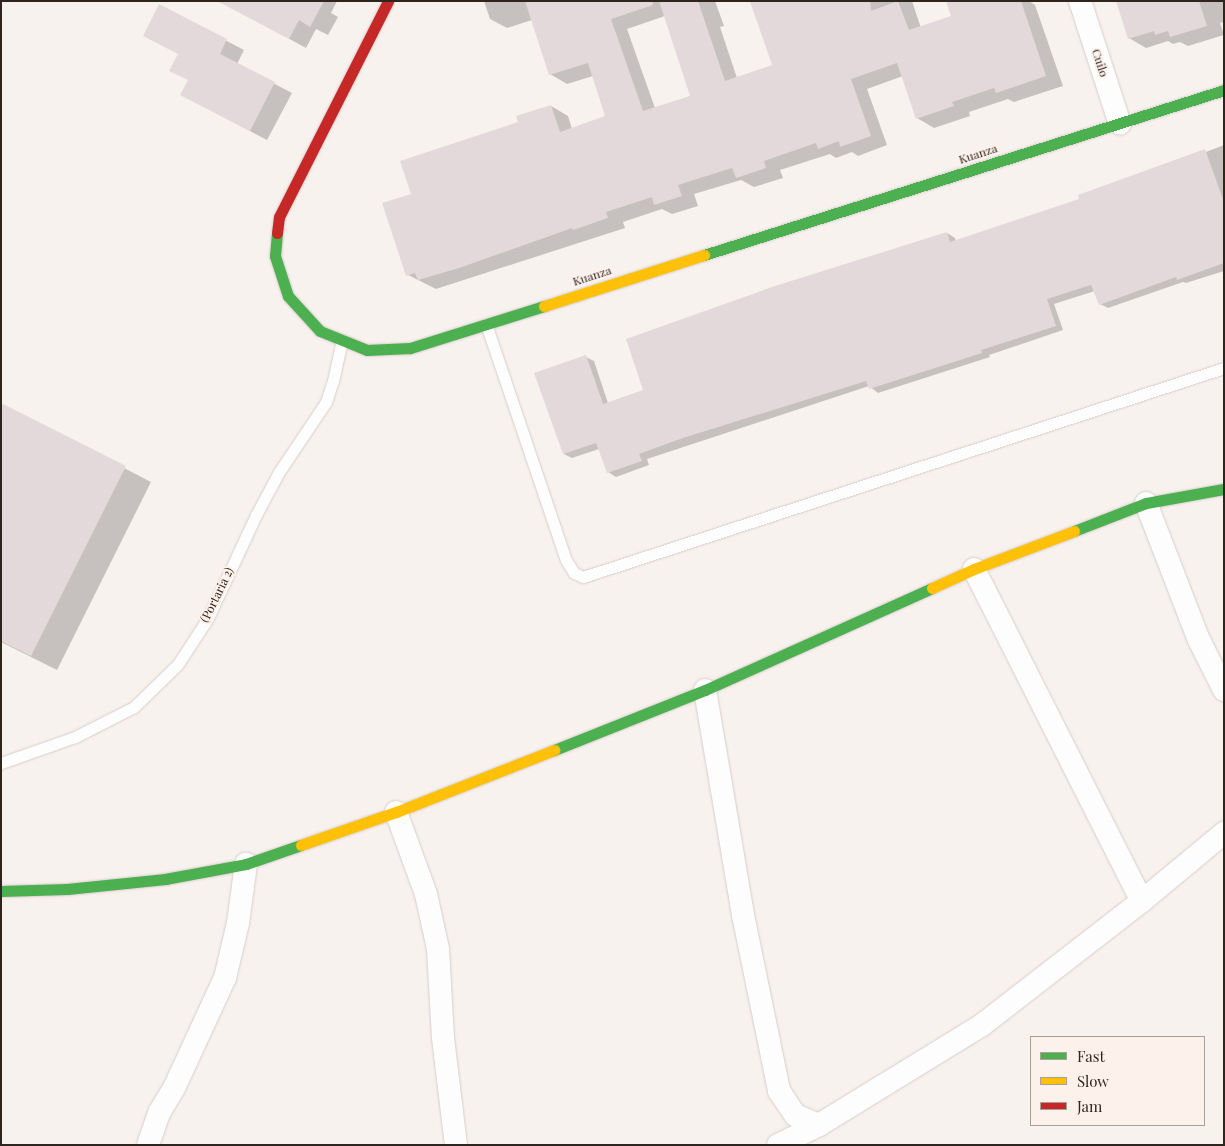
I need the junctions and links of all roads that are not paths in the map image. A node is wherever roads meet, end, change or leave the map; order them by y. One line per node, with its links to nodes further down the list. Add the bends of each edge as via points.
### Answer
1 (388, 1): 6 (street, Kuanza, via 279,217 275,256 288,296 320,331)
2 (1080, 1): 4 (street, Cuilo)
3 (1224, 90): 4 (street, Kuanza)
4 (1120, 124): 5 (street, Kuanza)
5 (486, 324): 6 (street, Kuanza, via 410,348 366,350); 7 (lane, via 566,560 574,573 583,577)
6 (342, 340): 13 (lane, (Portaria 2), via 326,402 279,472 208,618 178,664 134,708 74,737)
7 (1224, 368)
8 (1224, 489): 9 (street)
9 (1146, 503): 10 (street); 12 (street, via 1199,640)
10 (974, 569): 11 (street); 18 (street)
11 (705, 690): 14 (street); 19 (street, via 743,915 779,1091 795,1115)
12 (1224, 690)
13 (1, 763)
14 (396, 812): 16 (street); 21 (street, via 426,894 438,949 443,1038)
15 (1224, 833): 18 (street)
16 (246, 864): 17 (street, via 165,879 67,889); 20 (street, via 238,923 225,978 208,1019 159,1113)
17 (1, 891)
18 (1142, 901): 19 (street, via 982,1025)
19 (819, 1125): 22 (street)
20 (148, 1145)
21 (456, 1145)
22 (778, 1145)

